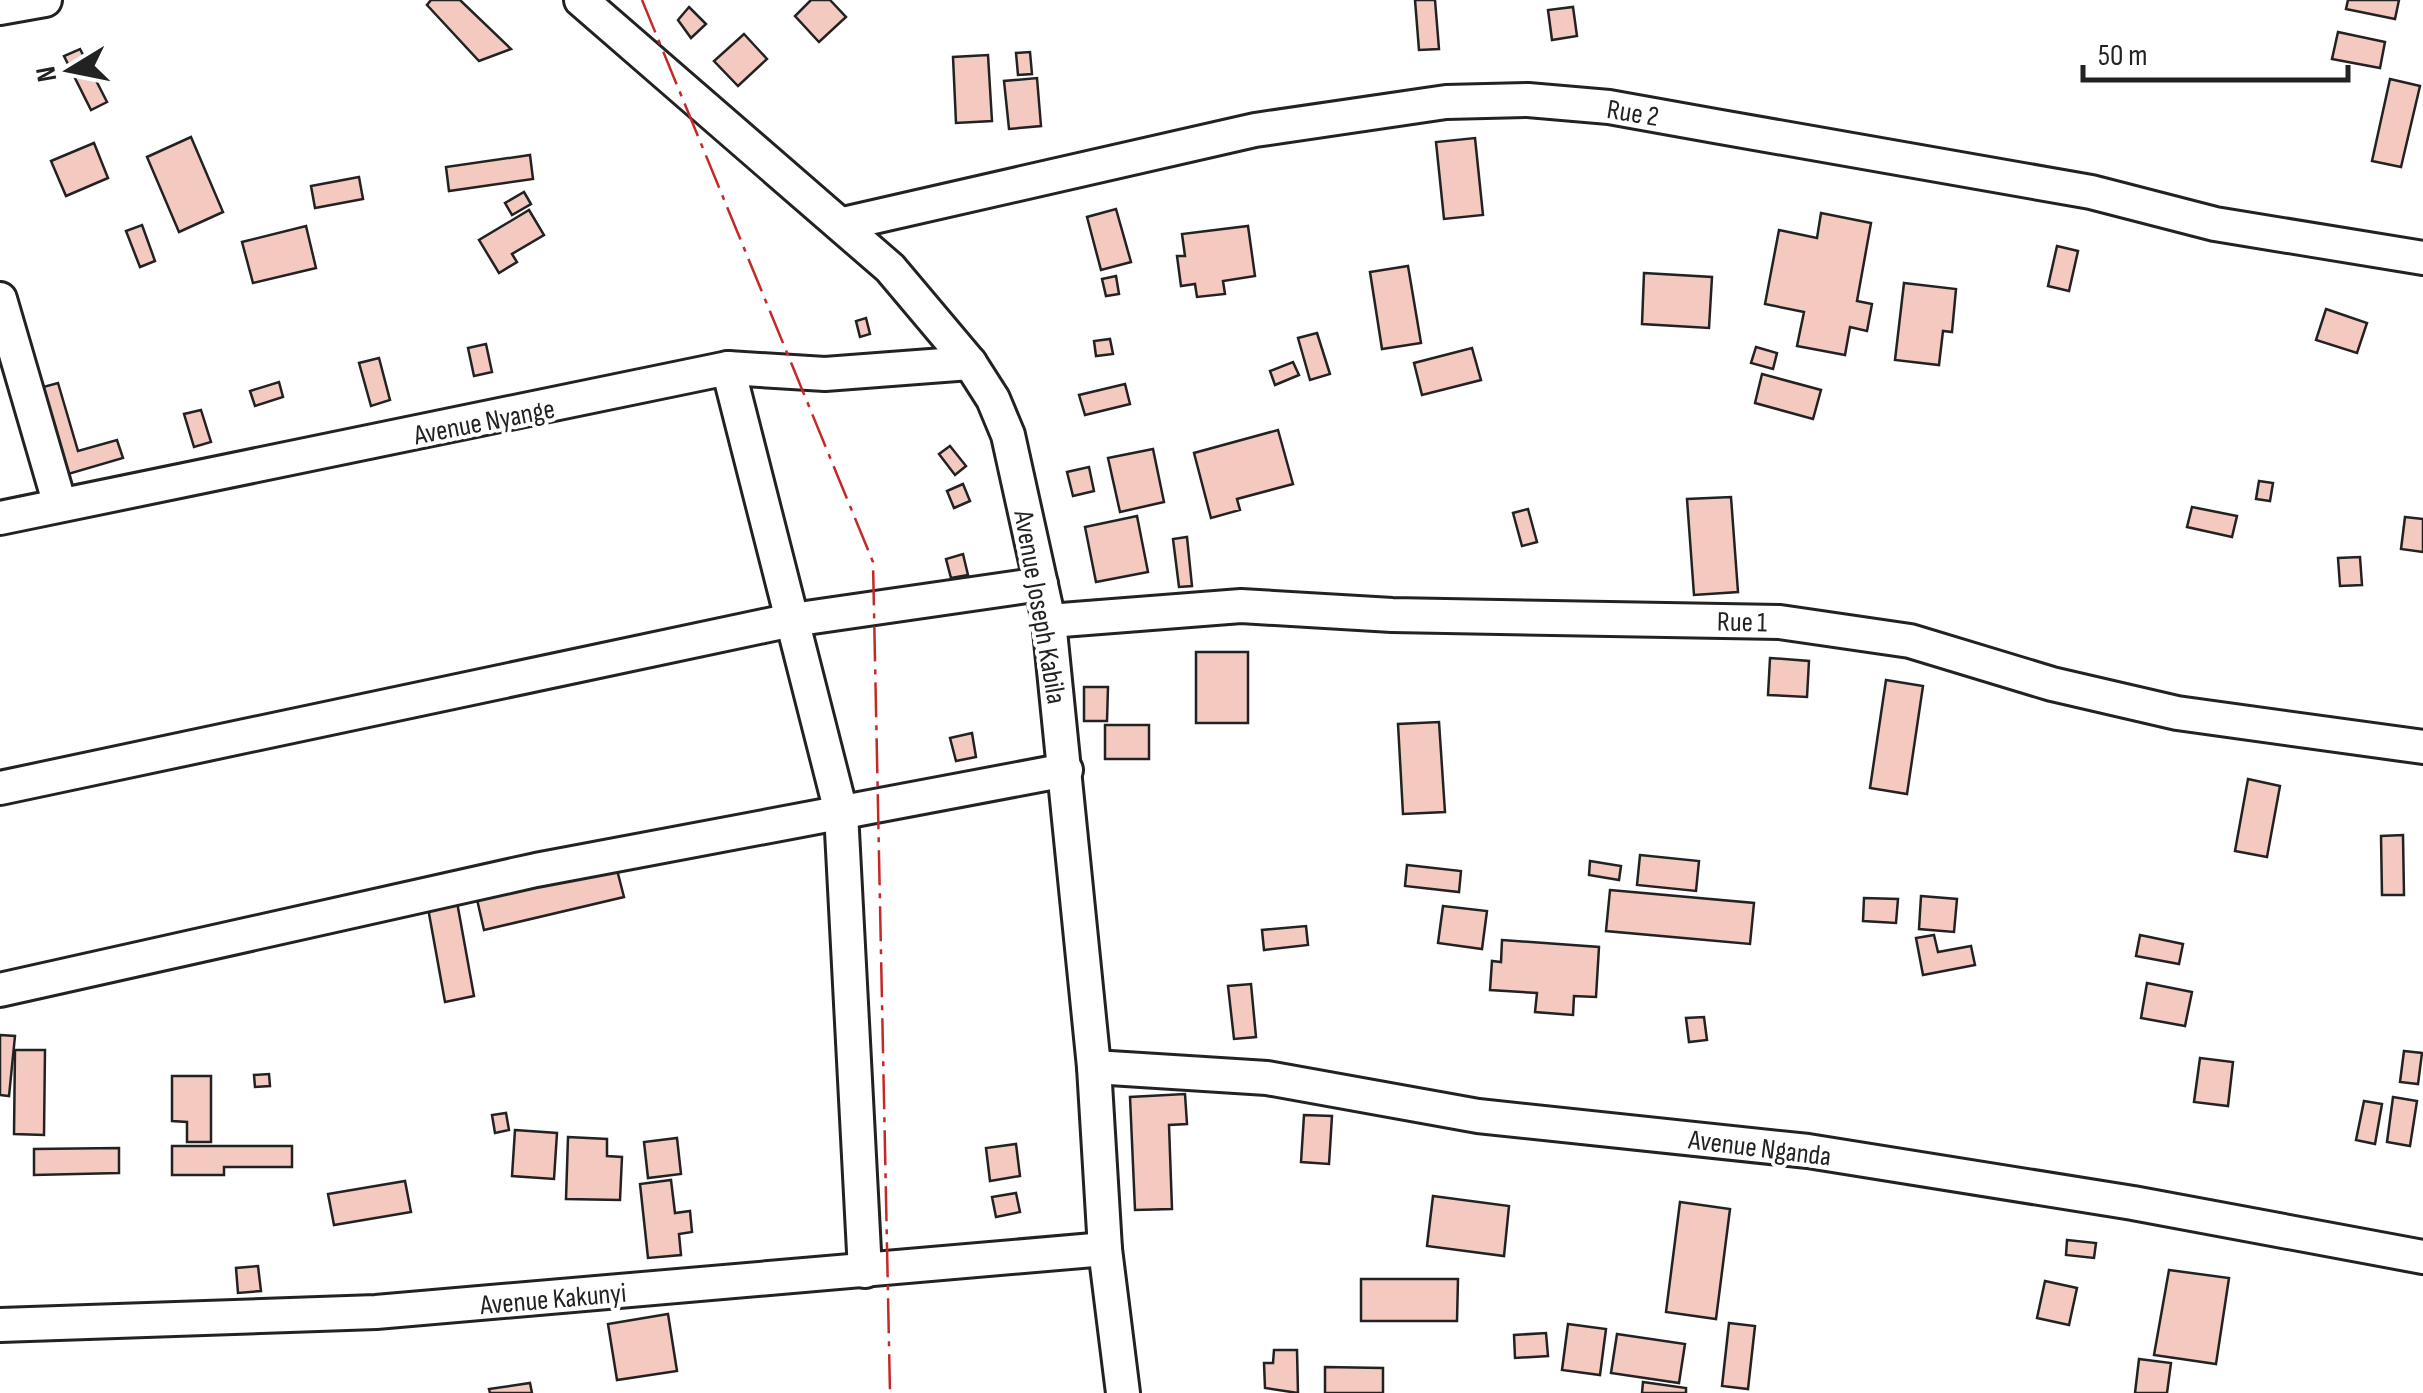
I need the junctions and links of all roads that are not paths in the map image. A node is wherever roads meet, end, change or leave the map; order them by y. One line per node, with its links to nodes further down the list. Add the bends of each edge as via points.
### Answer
1 (45, 0): 3 (street)
2 (582, 0): 4 (street, Avenue Joseph Kabila)
3 (0, 8)
4 (843, 224): 5 (street, Rue 2, via 1255,130 1446,102 1528,100 1697,122); 7 (street, Avenue Joseph Kabila, via 917,296)
5 (2423, 258)
6 (0, 299): 9 (street)
7 (970, 363): 8 (street, Avenue Nyange, via 825,374); 11 (street, Avenue Joseph Kabila, via 1008,436)
8 (728, 368): 9 (street, Avenue Nyange); 12 (street)
9 (60, 505): 10 (street, Avenue Nyange)
10 (0, 518)
11 (1041, 584): 12 (street); 13 (street, Avenue Joseph Kabila)
12 (792, 620): 16 (street); 17 (street)
13 (1049, 621): 14 (street, Rue 1, via 1256,606 1780,622 1910,641 2176,713); 15 (street, Avenue Joseph Kabila)
14 (2423, 747)
15 (1066, 770): 17 (street); 19 (street, Avenue Joseph Kabila)
16 (0, 788)
17 (840, 812): 18 (street, via 536,870); 22 (street)
18 (0, 990)
19 (1094, 1067): 20 (street, Avenue Joseph Kabila); 21 (street, Avenue Nganda, via 1267,1078 1478,1116 1808,1151)
20 (1106, 1249): 22 (street, Avenue Kakunyi); 24 (street, Avenue Joseph Kabila)
21 (2423, 1256)
22 (866, 1271): 23 (street, Avenue Kakunyi, via 376,1312)
23 (0, 1324)
24 (1123, 1393)

